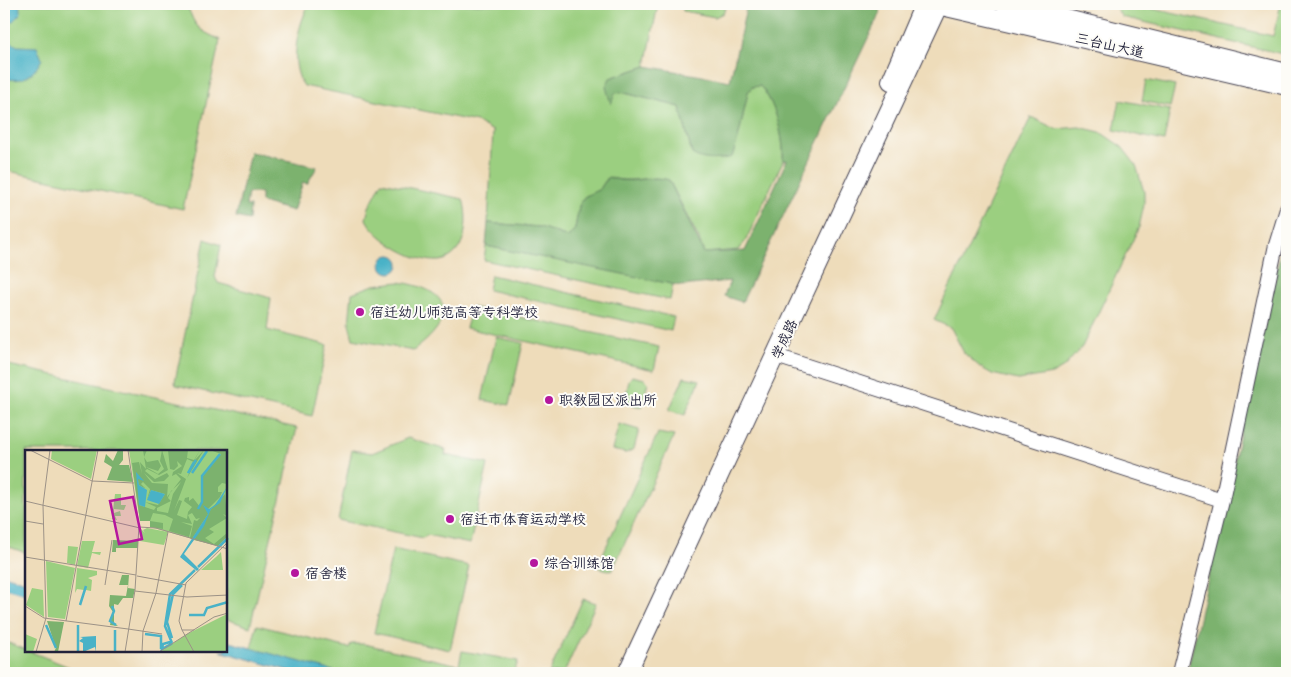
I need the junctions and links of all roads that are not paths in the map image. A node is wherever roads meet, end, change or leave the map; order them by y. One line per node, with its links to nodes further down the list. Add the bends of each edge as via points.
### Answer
1 (934, 4): 4 (main road, 三台山大道); 6 (main road, 学成路); 8 (main road, 学成路, via 865,141)
2 (1005, 4): 3 (main road, 三台山大道)
3 (1287, 73)
4 (1287, 86)
5 (1287, 209): 7 (street, via 1276,245)
6 (776, 356): 7 (street); 9 (main road, 学成路)
7 (1222, 500): 10 (street)
8 (616, 673)
9 (627, 673)
10 (1179, 673)

